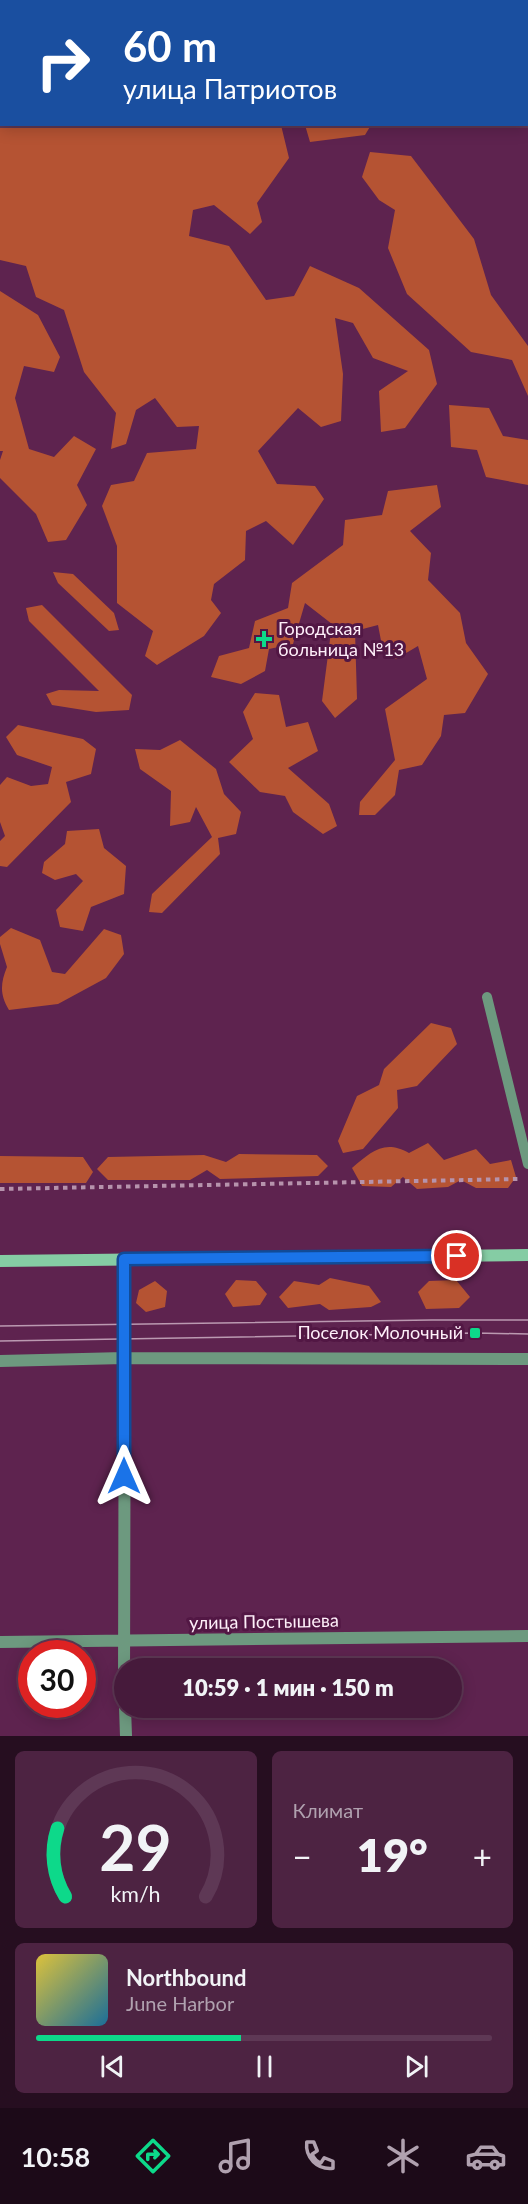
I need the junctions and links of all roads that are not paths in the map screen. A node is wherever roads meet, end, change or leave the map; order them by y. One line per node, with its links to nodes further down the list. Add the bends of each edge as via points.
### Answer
1 (487, 997): 2 (lane)
2 (528, 1164)
3 (528, 1255): 4 (main road)
4 (124, 1259): 5 (main road); 6 (street)
5 (0, 1261)
6 (124, 1358): 7 (street); 8 (street); 11 (street)
7 (528, 1359)
8 (0, 1361)
9 (528, 1636): 11 (street, улица Постышева)
10 (0, 1642): 11 (street, улица Постышева)
11 (123, 1642): 12 (street)
12 (123, 1658)
13 (125, 1718): 14 (street)
14 (126, 1736)

